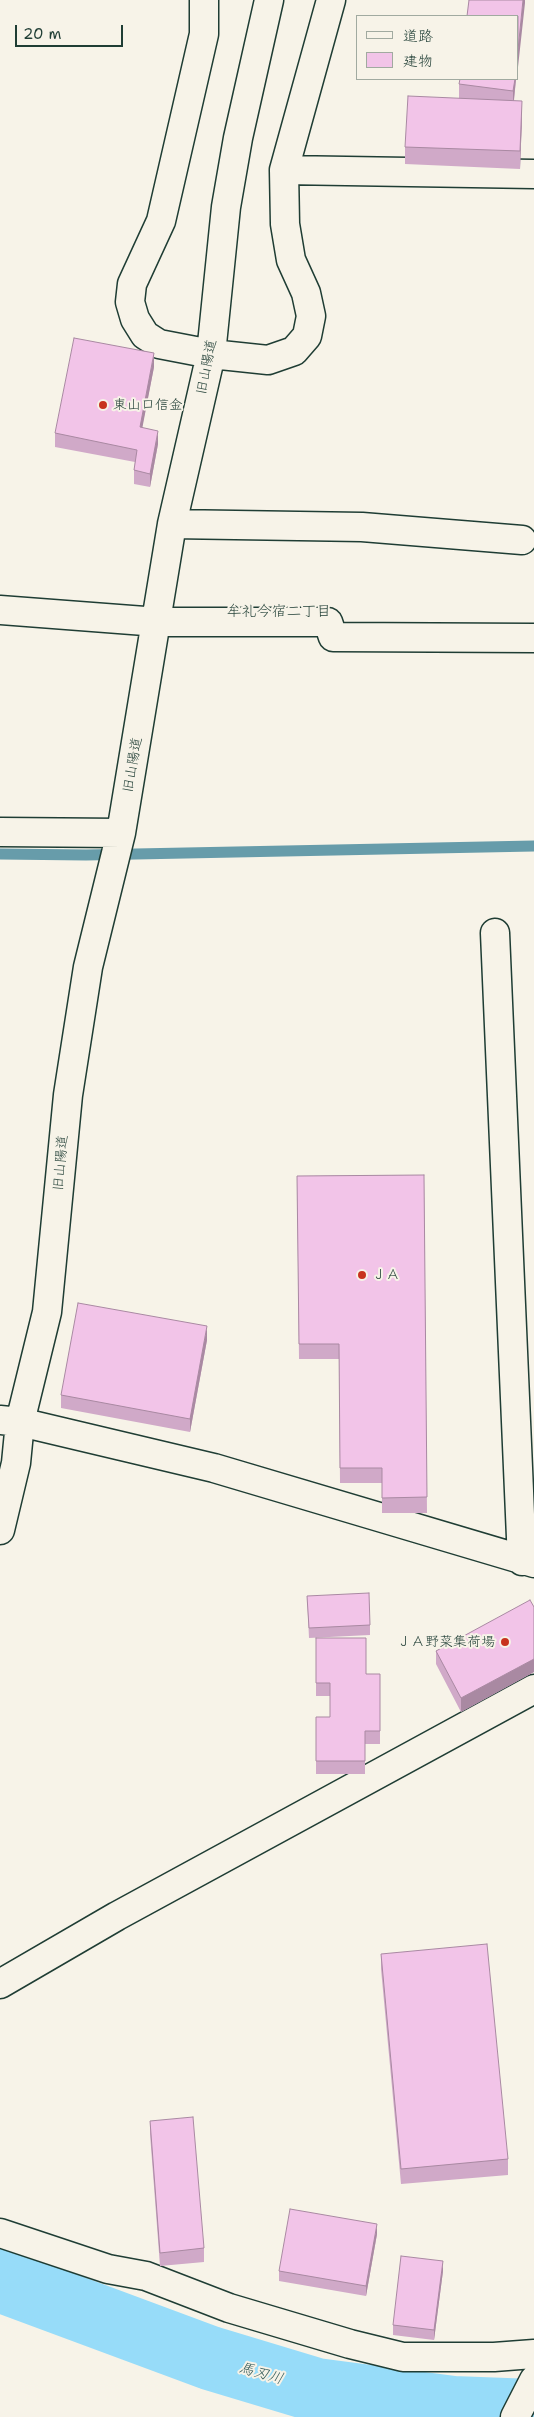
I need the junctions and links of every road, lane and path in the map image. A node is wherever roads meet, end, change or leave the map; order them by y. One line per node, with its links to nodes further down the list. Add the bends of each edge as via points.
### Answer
1 (204, 0): 6 (street, via 204,34 161,221 132,284 130,302 145,335 159,344)
2 (269, 0): 6 (street, 旧山陽道, via 226,207)
3 (331, 0): 4 (street)
4 (284, 170): 5 (street); 6 (street, via 285,224 291,260 306,293 311,316 307,336 294,351 268,360)
5 (534, 174)
6 (211, 354): 7 (street, 旧山陽道)
7 (172, 524): 8 (street, via 362,527); 10 (street, 旧山陽道)
8 (522, 540)
9 (0, 610): 10 (street)
10 (158, 622): 11 (street, via 328,622 333,637); 13 (street, 旧山陽道)
11 (534, 638)
12 (0, 832): 13 (street)
13 (121, 833): 15 (street, 旧山陽道, via 88,967 68,1095 47,1312)
14 (495, 933): 17 (street)
15 (10, 1421): 16 (street, 旧山陽道, via 16,1463); 17 (street, via 214,1468)
16 (0, 1530)
17 (528, 1562)
18 (534, 1689): 19 (street, via 117,1916)
19 (0, 1984)
20 (0, 2232): 21 (street, via 108,2269 146,2276 229,2308 403,2357)
21 (534, 2354)
22 (534, 2380): 23 (street)
23 (515, 2417)

